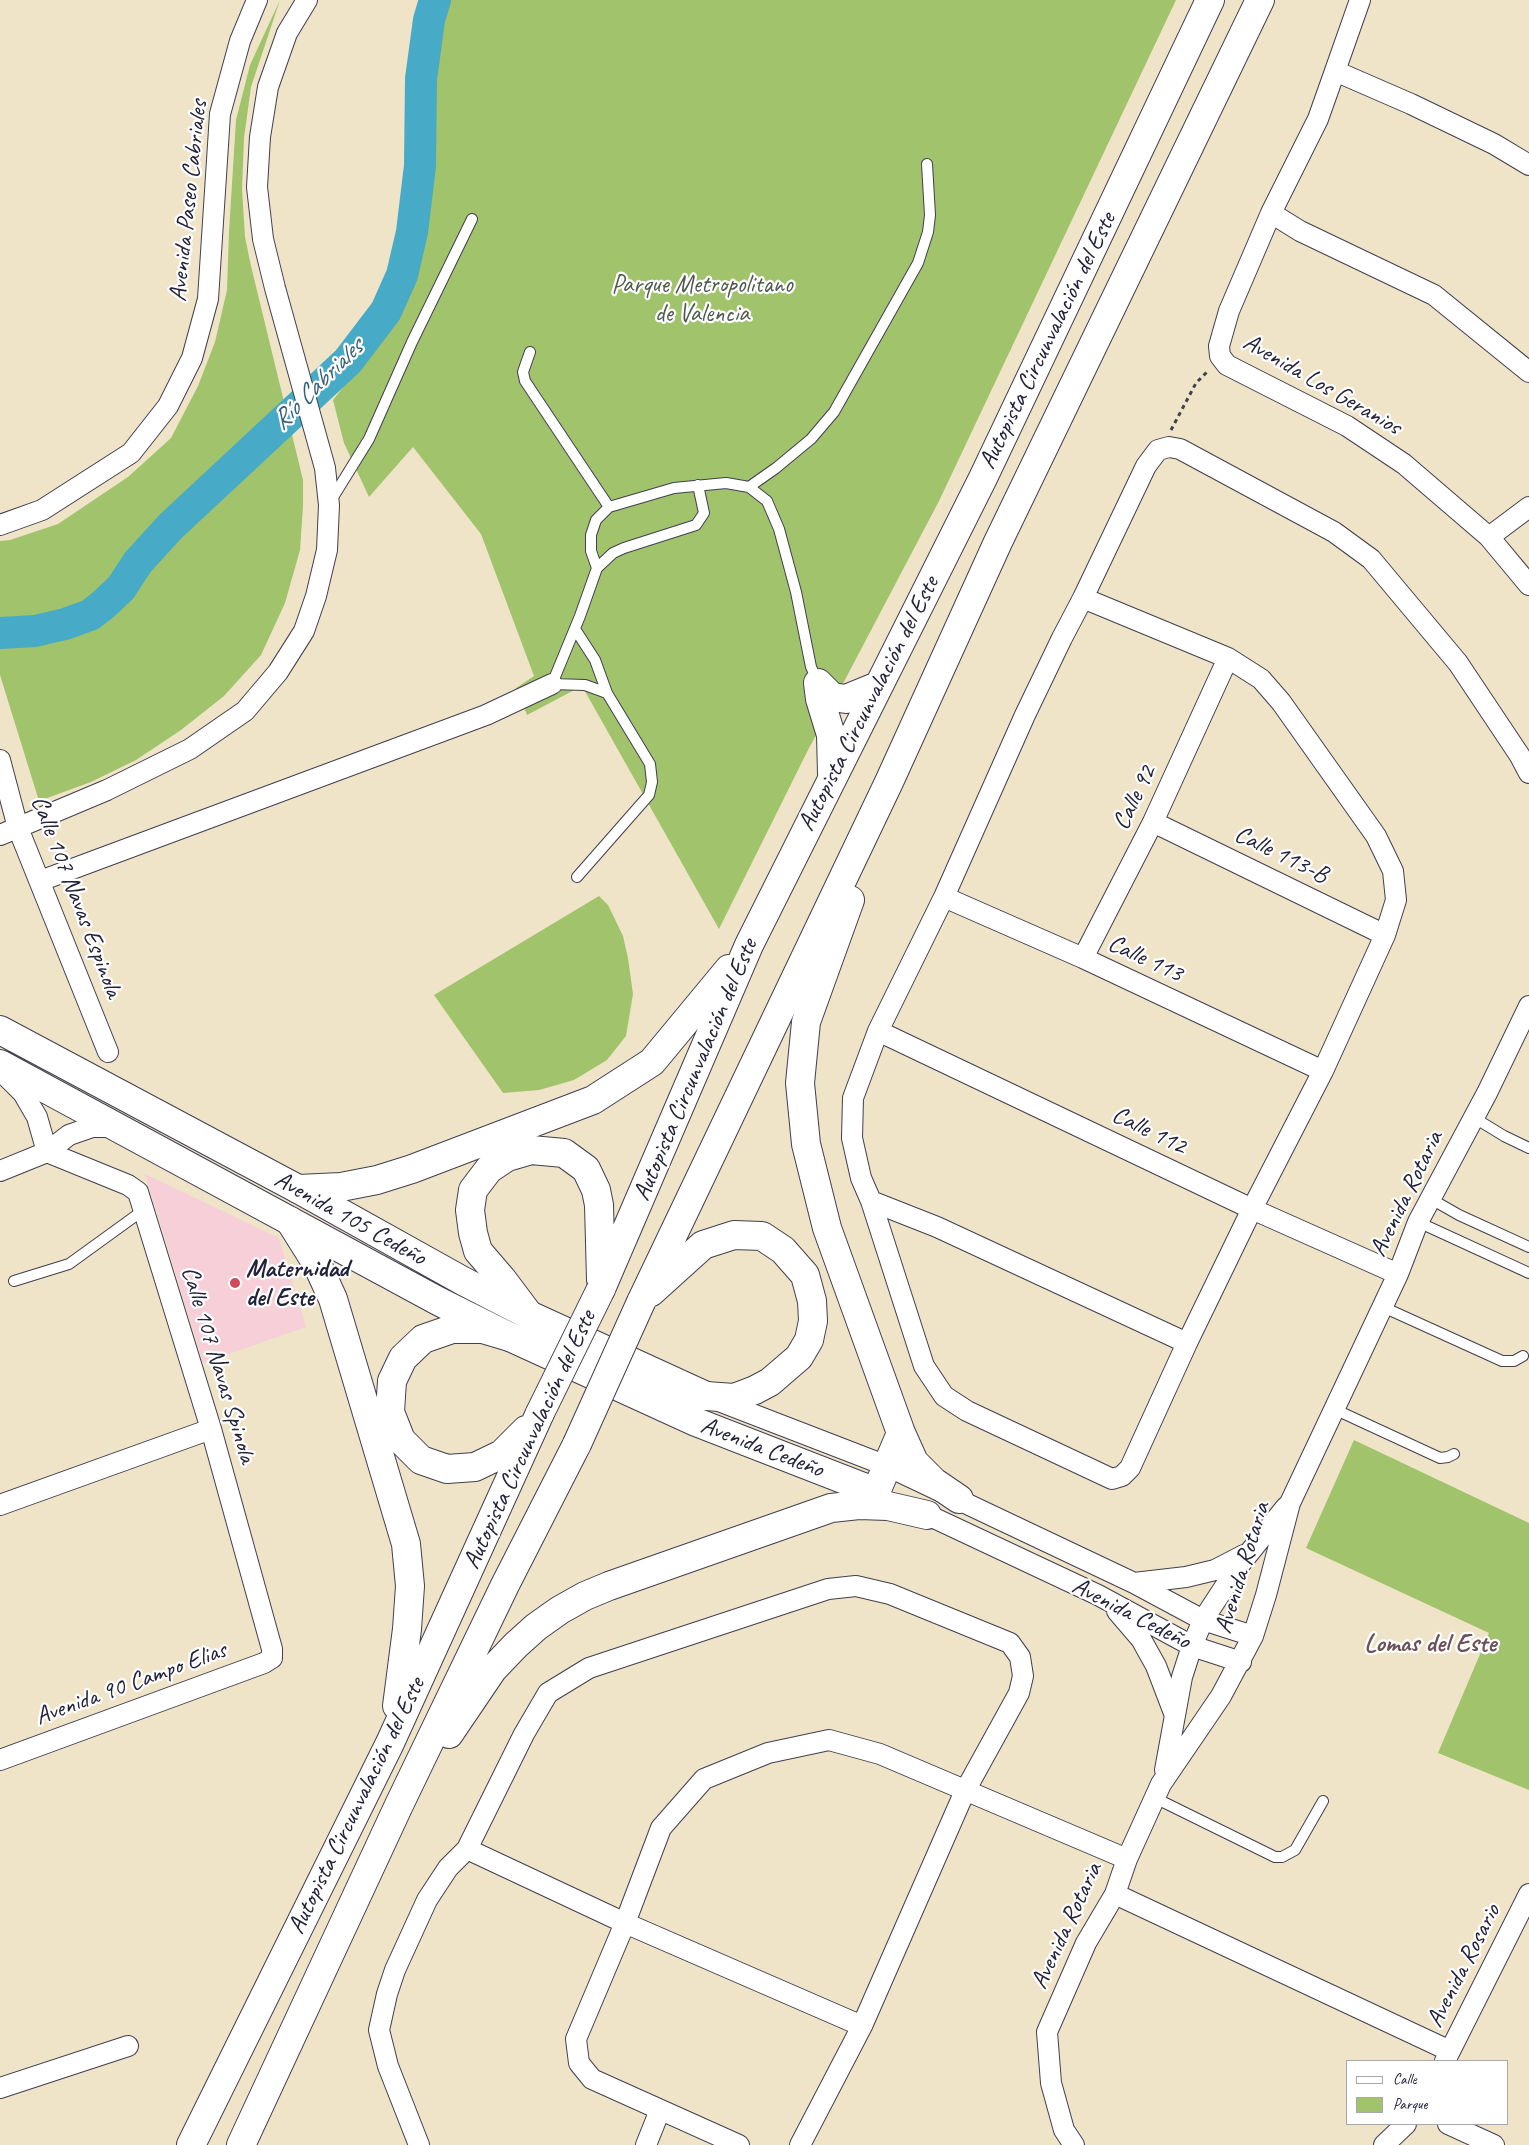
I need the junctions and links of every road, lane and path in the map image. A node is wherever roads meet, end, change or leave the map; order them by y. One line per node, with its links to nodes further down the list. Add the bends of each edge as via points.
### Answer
1 (257, 0): 20 (street, Avenida Paseo Cabriales, via 240,41 220,114 208,299 192,358 168,406 131,453 42,510)
2 (308, 0): 17 (street, via 287,33 268,87 260,137 258,187 263,239 325,468)
3 (1210, 0): 29 (main road, Autopista Circunvalación del Este, via 983,478)
4 (1260, 0): 34 (main road, Autopista Circunvalación del Este, via 1002,534)
5 (1360, 0): 6 (street, Avenida Los Geranios)
6 (1335, 71): 8 (street, via 1428,112); 9 (street, Avenida Los Geranios, via 1318,119)
7 (926, 164): 16 (lane, via 930,198 928,232 909,280 834,412 811,439)
8 (1529, 165)
9 (1271, 214): 12 (street, Avenida Los Geranios, via 1229,311 1219,346); 13 (street, via 1434,295)
10 (472, 219): 17 (lane, via 369,439)
11 (530, 352): 18 (lane, via 523,372 525,381)
12 (1220, 356): 14 (path, via 1192,391 1169,434); 21 (street, Avenida Los Geranios, via 1227,365 1347,426 1404,464)
13 (1529, 372)
14 (1169, 447): 24 (street, via 1158,450 1146,466); 32 (street, via 1180,449 1334,532 1371,559 1458,663)
15 (698, 485): 16 (lane, via 734,483); 18 (lane, via 674,488); 22 (lane, via 704,513 696,525 624,548 613,553)
16 (749, 487): 27 (lane, via 767,501 779,529 811,667)
17 (329, 505): 36 (street, via 327,550 304,631 278,672 245,711 190,749 107,790)
18 (609, 507): 22 (lane, via 596,520 591,535 591,551)
19 (1529, 507): 21 (street)
20 (0, 525)
21 (1489, 537): 23 (street, Avenida Los Geranios)
22 (597, 568): 25 (lane)
23 (1529, 585)
24 (1084, 598): 26 (street); 39 (street, via 1025,715)
25 (575, 629): 28 (lane); 30 (lane, via 595,660)
26 (1228, 658): 35 (street, Calle 92); 40 (street, via 1261,679 1281,702 1376,836 1393,871 1396,900)
27 (818, 682): 29 (main road, via 832,697 846,699); 33 (main road, via 831,735)
28 (552, 684): 30 (lane, via 585,685); 38 (street, via 486,715)
29 (878, 686): 33 (main road, Autopista Circunvalación del Este)
30 (607, 693): 37 (lane, via 650,764 652,782 642,805)
31 (0, 760): 36 (street, Calle 107 Navas Espinola)
32 (1529, 773)
33 (833, 777): 41 (main road, Autopista Circunvalación del Este)
34 (889, 782): 67 (main road, Autopista Circunvalación del Este); 77 (main road, via 868,851 806,1022 800,1083 806,1144 827,1228)
35 (1154, 822): 40 (street, Calle 113-B); 42 (street, Calle 92)
36 (9, 831): 38 (street, Calle 107 Navas Espinola)
37 (577, 877)
38 (40, 881): 46 (street, Calle 107 Navas Espinola)
39 (944, 897): 42 (street, Calle 113); 45 (street)
40 (1385, 936): 49 (street)
41 (749, 944): 55 (main road, via 652,1062 593,1100 377,1180 341,1187); 66 (main road, Autopista Circunvalación del Este)
42 (1083, 958): 49 (street, Calle 113)
43 (1529, 1006): 50 (street, Avenida Rotaria)
44 (0, 1030): 55 (main road, Avenida 105 Cedeño)
45 (878, 1031): 57 (street, via 853,1098 852,1138 861,1178); 59 (street, Calle 112)
46 (108, 1052)
47 (0, 1064): 51 (main road, Avenida 105 Cedeño)
48 (0, 1070): 53 (street, via 24,1093 37,1118)
49 (1323, 1071): 59 (street)
50 (1473, 1117): 52 (lane); 56 (street, Avenida Rotaria)
51 (114, 1127): 53 (street, via 92,1127 69,1135); 60 (main road, Avenida 105 Cedeño)
52 (1529, 1148)
53 (47, 1152): 54 (street); 58 (street, Calle 107 Navas Spinola, via 128,1184 138,1192)
54 (0, 1171)
55 (298, 1189): 69 (main road, Avenida 105 Cedeño)
56 (1430, 1199): 61 (street, Avenida Rotaria); 62 (lane)
57 (871, 1202): 71 (street, via 937,1227); 71 (street, via 924,1366 944,1396 967,1411 1112,1479 1122,1476 1130,1468)
58 (144, 1209): 65 (lane, via 69,1264); 76 (street, Calle 107 Navas Spinola)
59 (1252, 1209): 64 (street, Calle 112); 71 (street)
60 (290, 1221): 70 (main road, Avenida Cedeño); 94 (main road, via 317,1264 333,1299 406,1544 410,1586 407,1629)
61 (1418, 1222): 63 (lane); 64 (street, Avenida Rotaria)
62 (1529, 1246)
63 (1529, 1273)
64 (1398, 1274): 68 (street, Avenida Rotaria)
65 (14, 1281)
66 (601, 1289): 69 (main road, via 599,1205 586,1169 564,1153 532,1150 507,1157 489,1169 473,1190 470,1210 473,1233 478,1251); 75 (main road, Autopista Circunvalación del Este, bridge)
67 (641, 1302): 73 (main road, via 703,1245 734,1235 762,1236 783,1250 804,1275 814,1321 809,1340 799,1357 770,1382 755,1390 734,1398); 99 (main road, Autopista Circunvalación del Este, bridge, via 577,1444)
68 (1382, 1306): 72 (lane, via 1502,1361 1514,1361); 74 (street, Avenida Rotaria)
69 (529, 1315): 73 (main road, Avenida 105 Cedeño)
70 (510, 1336): 75 (main road, via 483,1329 452,1329 423,1339 403,1358 392,1381 390,1412 401,1440 421,1460 447,1469 474,1467 502,1454); 80 (main road, Avenida Cedeño, via 696,1422)
71 (1187, 1343)
72 (1523, 1356)
73 (706, 1396): 79 (street, Avenida Cedeño)
74 (1334, 1410): 78 (lane, via 1440,1458); 82 (street, Avenida Rotaria)
75 (540, 1413): 94 (main road, Autopista Circunvalación del Este)
76 (211, 1429): 83 (street); 91 (street, Calle 107 Navas Spinola)
77 (901, 1433): 79 (main road); 81 (main road, via 914,1462 934,1482)
78 (1454, 1454)
79 (886, 1466): 80 (main road); 81 (street, Avenida Cedeño)
80 (876, 1492): 84 (street, Avenida Cedeño)
81 (959, 1499): 86 (street, Avenida Cedeño)
82 (1290, 1503): 85 (street); 89 (street, Avenida Rotaria)
83 (0, 1505)
84 (927, 1515): 87 (street, Avenida Cedeño); 99 (main road, via 888,1506 831,1508 610,1586 560,1610 516,1645 493,1669)
85 (1248, 1553): 86 (street, via 1215,1570 1186,1577); 88 (street)
86 (1134, 1582): 88 (street, Avenida Cedeño)
87 (1098, 1595): 90 (street, Avenida Cedeño); 93 (street, via 1122,1615 1141,1639 1156,1666)
88 (1203, 1620): 89 (street, Avenida Cedeño); 90 (street)
89 (1253, 1636): 92 (street, Avenida Rotaria)
90 (1192, 1646): 92 (street, Avenida Cedeño); 93 (street)
91 (272, 1649): 95 (street, Avenida 90 Campo Elias, via 272,1658 264,1663)
92 (1241, 1662): 97 (street, Avenida Rotaria)
93 (1174, 1713): 97 (street, via 1168,1755)
94 (390, 1744): 112 (main road, Autopista Circunvalación del Este)
95 (0, 1760)
96 (964, 1791): 100 (street, via 1020,1693 1020,1657 1010,1643 890,1594 856,1586 828,1589 589,1668 548,1694 524,1734); 101 (street); 104 (street, via 880,1754 829,1740 768,1753 704,1779 661,1828); 105 (street)
97 (1158, 1791): 98 (lane, via 1275,1857 1295,1850); 101 (street, Avenida Rotaria)
98 (1323, 1800)
99 (400, 1805): 113 (main road, Autopista Circunvalación del Este)
100 (467, 1849): 104 (street); 114 (street, via 448,1868 427,1900 395,1970 379,2030 388,2066)
101 (1126, 1859): 102 (street, Avenida Rotaria)
102 (1115, 1894): 107 (street); 118 (street, Avenida Rotaria, via 1086,1943 1047,2032 1051,2083 1064,2130)
103 (1529, 1894): 107 (street, Avenida Rosario)
104 (625, 1923): 105 (street); 109 (street, via 576,2039 579,2063 592,2079)
105 (862, 2026): 117 (street)
106 (128, 2046): 108 (street)
107 (1448, 2056)
108 (0, 2088)
109 (660, 2110): 115 (street); 116 (street)
110 (1405, 2125): 119 (street)
111 (1450, 2125): 120 (street)
112 (191, 2145)
113 (241, 2145)
114 (419, 2145)
115 (646, 2145)
116 (739, 2145)
117 (800, 2145)
118 (1074, 2145)
119 (1384, 2145)
120 (1494, 2145)

